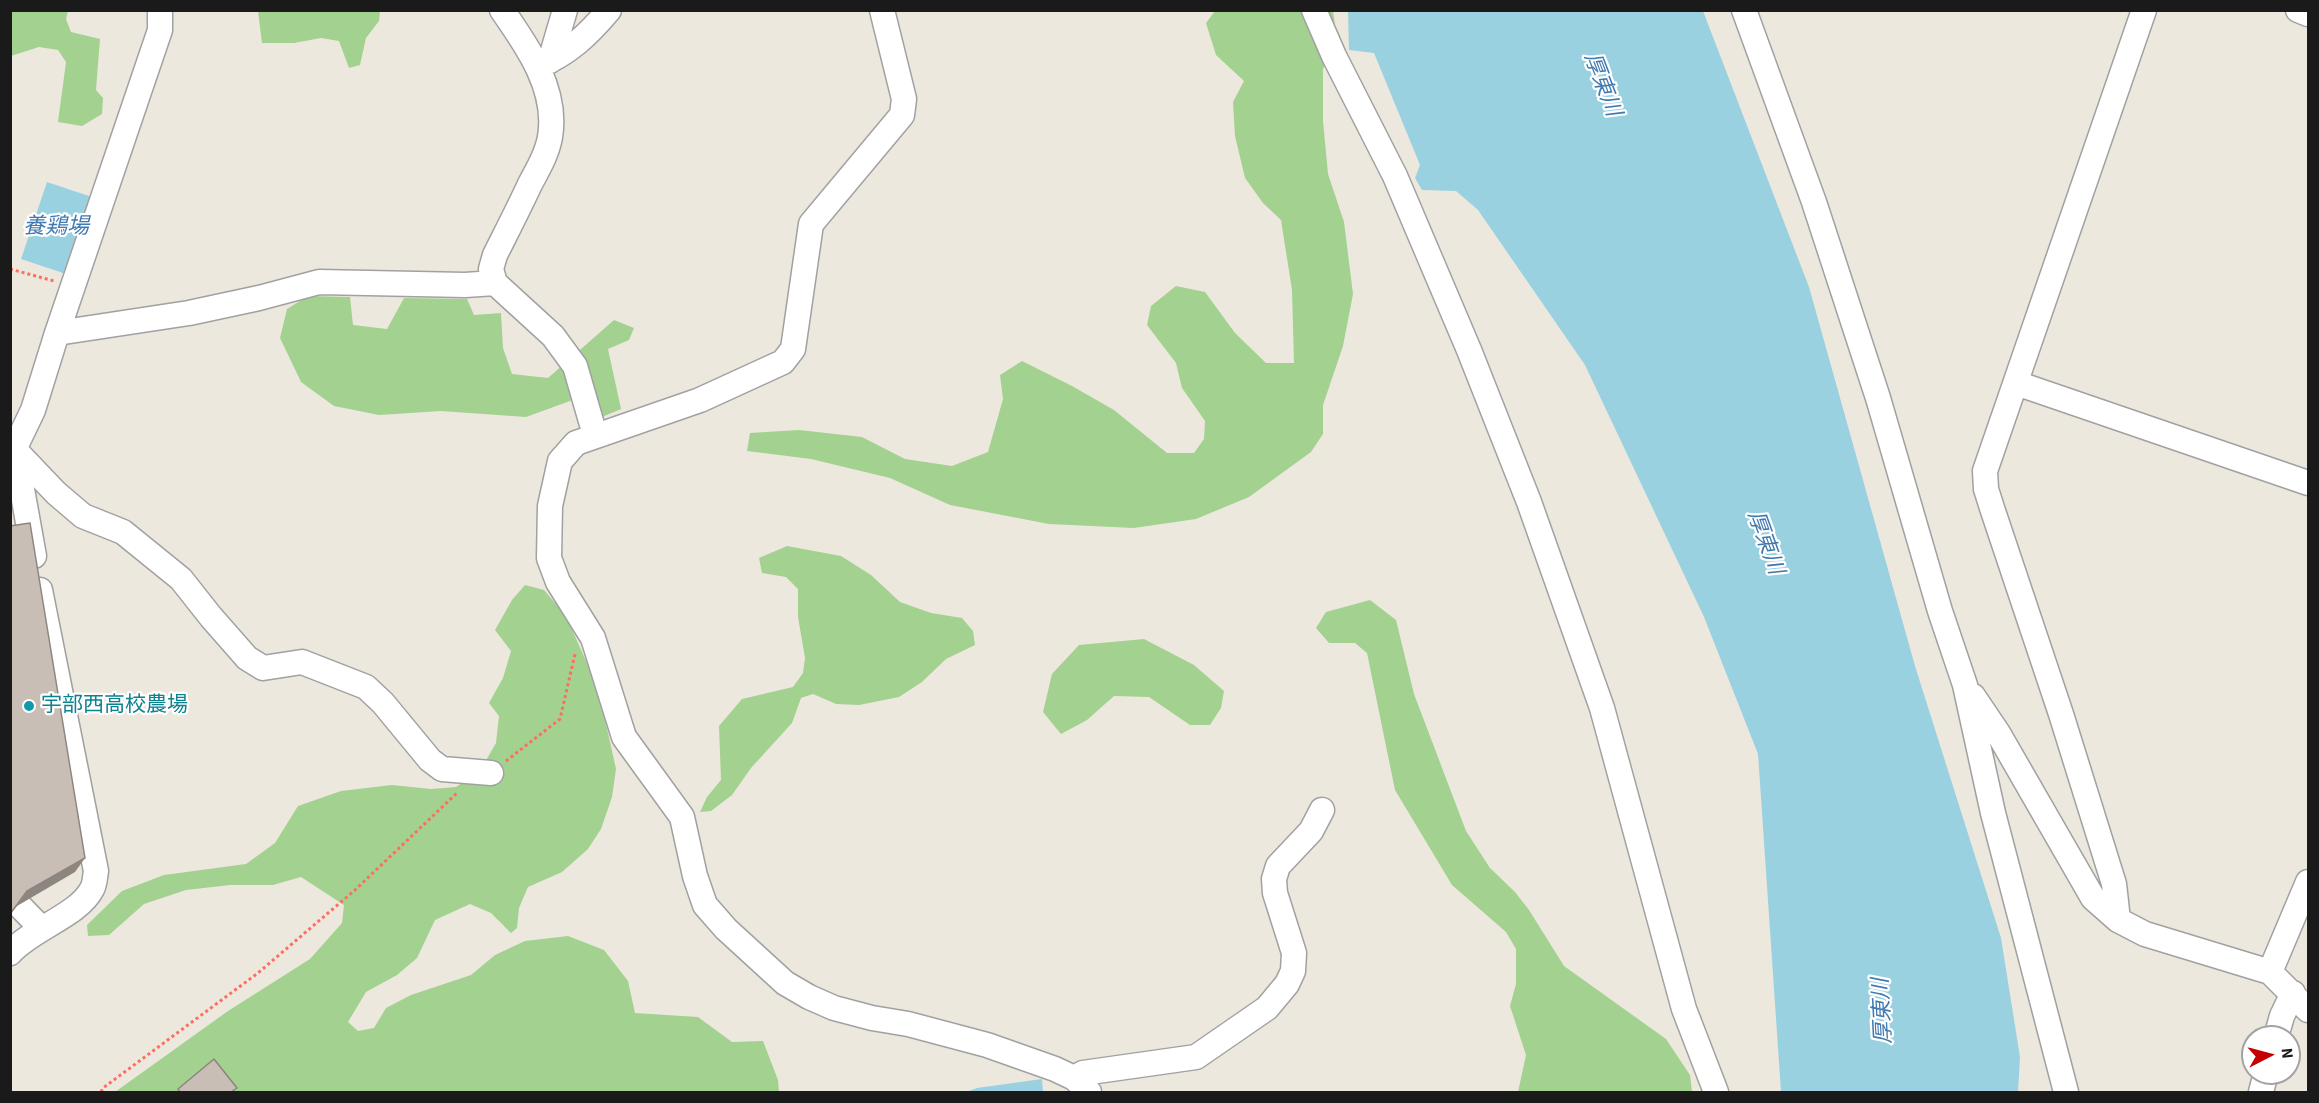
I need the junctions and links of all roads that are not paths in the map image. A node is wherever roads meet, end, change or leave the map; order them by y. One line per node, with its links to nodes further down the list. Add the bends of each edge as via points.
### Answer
1 (160, 10): 13 (street, via 160,30)
2 (502, 10): 11 (street)
3 (565, 10): 11 (street)
4 (609, 10): 11 (street, via 589,33 560,57)
5 (882, 10): 15 (street, via 904,99 902,115 811,224 793,349 783,362 700,400)
6 (1314, 10): 31 (street, via 1395,176 1529,502 1602,708 1684,1010)
7 (1744, 10): 19 (street, via 1814,202)
8 (2144, 10): 14 (street)
9 (2298, 10): 10 (street)
10 (2308, 14)
11 (544, 64): 12 (street, via 552,118 550,139 495,255 491,269)
12 (495, 283): 13 (street, via 319,282 189,313); 15 (street, via 553,336 575,366)
13 (57, 333): 16 (street, via 33,410)
14 (2016, 383): 17 (street); 24 (street, via 1985,471 1986,489 2114,884)
15 (595, 435): 30 (street, via 576,443 560,461 550,506 549,558 558,582 593,638 624,737 682,817 694,876 705,905 785,983 809,997 834,1008 987,1046 1055,1069)
16 (13, 454): 18 (street); 20 (street, via 83,516 123,532 182,579 247,658 263,668 302,662 366,687 442,769)
17 (2308, 483)
18 (19, 528): 25 (street, via 96,871 93,888 81,903)
19 (1965, 686): 24 (street, via 1998,733 2093,898); 32 (street)
20 (491, 773)
21 (1322, 810): 30 (street, via 1311,831 1278,866 1274,879 1294,953 1287,984 1267,1008 1196,1057 1083,1073)
22 (2308, 882): 27 (street)
23 (10, 896): 25 (street)
24 (2118, 920): 27 (street, via 2145,934)
25 (41, 928): 26 (street)
26 (10, 953)
27 (2270, 972): 28 (street)
28 (2301, 1001): 29 (street, via 2282,1016)
29 (2279, 1025)
30 (1082, 1085)
31 (1716, 1092)
32 (2066, 1092)

